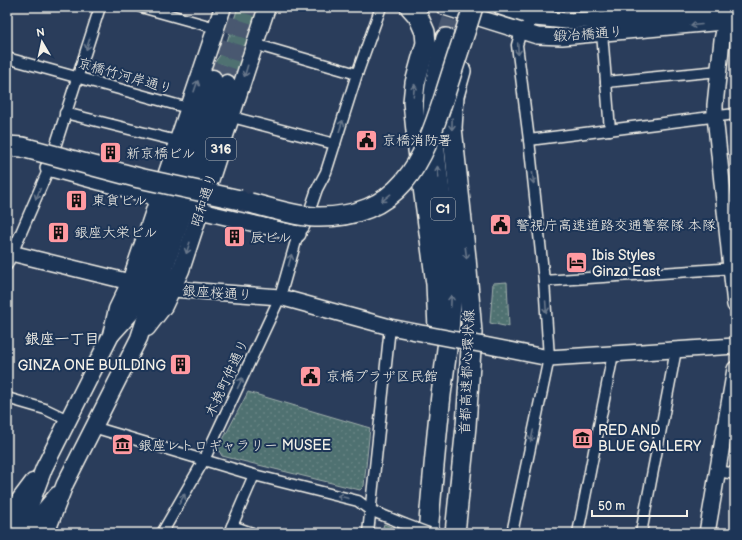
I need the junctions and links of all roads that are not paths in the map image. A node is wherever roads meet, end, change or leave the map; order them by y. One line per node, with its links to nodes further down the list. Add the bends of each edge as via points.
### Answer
1 (100, 7): 23 (street, one-way to 23)
2 (141, 7): 14 (street)
3 (223, 7): 14 (main road, 昭和通り / 316)
4 (267, 7): 18 (main road, 昭和通り / 316)
5 (381, 7): 22 (street, 木挽町仲通り)
6 (410, 7): 57 (highway, one-way to 6, via 438,304 413,102 415,83 426,43 425,32 418,16)
7 (444, 7): 15 (street, 鍛冶橋通り)
8 (473, 7): 35 (highway, one-way to 35, bridge, via 431,137 418,164 389,197 369,209 335,216 302,215 138,178 22,147)
9 (501, 7): 11 (street, 鍛冶橋通り)
10 (729, 7): 12 (street, 鍛冶橋通り); 13 (street)
11 (540, 12): 12 (street, 鍛冶橋通り, via 566,21); 15 (street)
12 (629, 12)
13 (730, 22): 16 (street, 鍛冶橋通り, one-way to 16); 21 (street)
14 (216, 28): 26 (main road, 昭和通り / 316, one-way to 14)
15 (521, 31): 16 (street, 鍛冶橋通り, via 547,37); 32 (street, one-way to 32, via 517,45)
16 (602, 33): 25 (street)
17 (446, 38): 53 (highway, 首都高速都心環状線 / C1, one-way to 17, via 451,296 434,113 436,80)
18 (254, 44): 22 (street); 30 (main road, 昭和通り / 316, one-way to 30)
19 (469, 45): 76 (highway, 首都高速都心環状線, one-way to 76, via 454,96 452,128 472,333)
20 (7, 58): 23 (street, 京橋竹河岸通り)
21 (719, 71): 25 (street); 29 (street)
22 (357, 74): 34 (street, 木挽町仲通り, one-way to 22)
23 (77, 76): 26 (street, 京橋竹河岸通り); 27 (street)
24 (220, 81): 43 (main road, 昭和通り / 316)
25 (606, 82): 31 (street)
26 (188, 108): 33 (main road, 昭和通り / 316)
27 (65, 113): 33 (street); 36 (street)
28 (735, 114): 29 (street)
29 (715, 116): 31 (street); 41 (street)
30 (232, 117): 34 (street); 38 (main road, 昭和通り / 316)
31 (610, 130): 32 (street)
32 (529, 140): 42 (street, one-way to 42)
33 (177, 141): 37 (main road, 昭和通り / 316)
34 (335, 144): 39 (street, 木挽町仲通り, via 304,227)
35 (7, 146)
36 (48, 168): 37 (street); 40 (street, one-way to 40)
37 (158, 198): 43 (main road, 昭和通り / 316)
38 (200, 211): 39 (street); 43 (main road, 昭和通り / 316, one-way to 43, via 181,270)
39 (298, 234): 44 (street, 木挽町仲通り, one-way to 39)
40 (9, 257): 43 (street, 銀座桜通り)
41 (733, 268): 42 (street); 45 (street)
42 (544, 281): 51 (street, one-way to 51)
43 (151, 286): 44 (street, 銀座桜通り); 55 (main road, 昭和通り / 316, via 117,309 111,335); 56 (main road, 昭和通り / 316, via 150,304 139,338)
44 (280, 297): 46 (street, 銀座桜通り); 58 (street, 木挽町仲通り, one-way to 44)
45 (735, 305)
46 (390, 327): 47 (street, 銀座桜通り, bridge); 64 (street)
47 (456, 340): 51 (street, 銀座桜通り, bridge); 75 (highway)
48 (735, 346): 49 (street, 銀座桜通り)
49 (676, 350): 50 (street, 銀座桜通り); 79 (street)
50 (613, 354): 51 (street, 銀座桜通り); 78 (street)
51 (549, 358): 77 (street, one-way to 77)
52 (735, 369): 60 (street)
53 (443, 381): 57 (highway, 首都高速都心環状線 / C1); 74 (highway, 首都高速都心環状線 / C1)
54 (7, 398): 55 (street, via 45,409)
55 (68, 420): 59 (main road, 昭和通り / 316)
56 (93, 426): 58 (street); 63 (main road, 昭和通り / 316)
57 (427, 456): 66 (highway, 首都高速都心環状線 / C1)
58 (204, 460): 62 (street); 71 (street, 木挽町仲通り, one-way to 58)
59 (44, 468): 65 (main road, 昭和通り / 316, via 18,502); 68 (main road, 昭和通り / 316, via 29,508)
60 (718, 471): 61 (street); 80 (street)
61 (735, 474)
62 (254, 475): 64 (street, one-way to 62, via 358,501); 67 (street)
63 (65, 484): 69 (main road, 昭和通り / 316, via 42,513); 70 (main road, 昭和通り / 316)
64 (370, 510): 66 (street); 73 (street)
65 (7, 523)
66 (411, 529): 74 (street, bridge)
67 (231, 530): 72 (street)
68 (16, 533)
69 (32, 533)
70 (46, 533)
71 (162, 533)
72 (252, 533)
73 (368, 533)
74 (428, 533)
75 (441, 533)
76 (456, 533)
77 (512, 533)
78 (578, 533)
79 (641, 533)
80 (707, 533)

